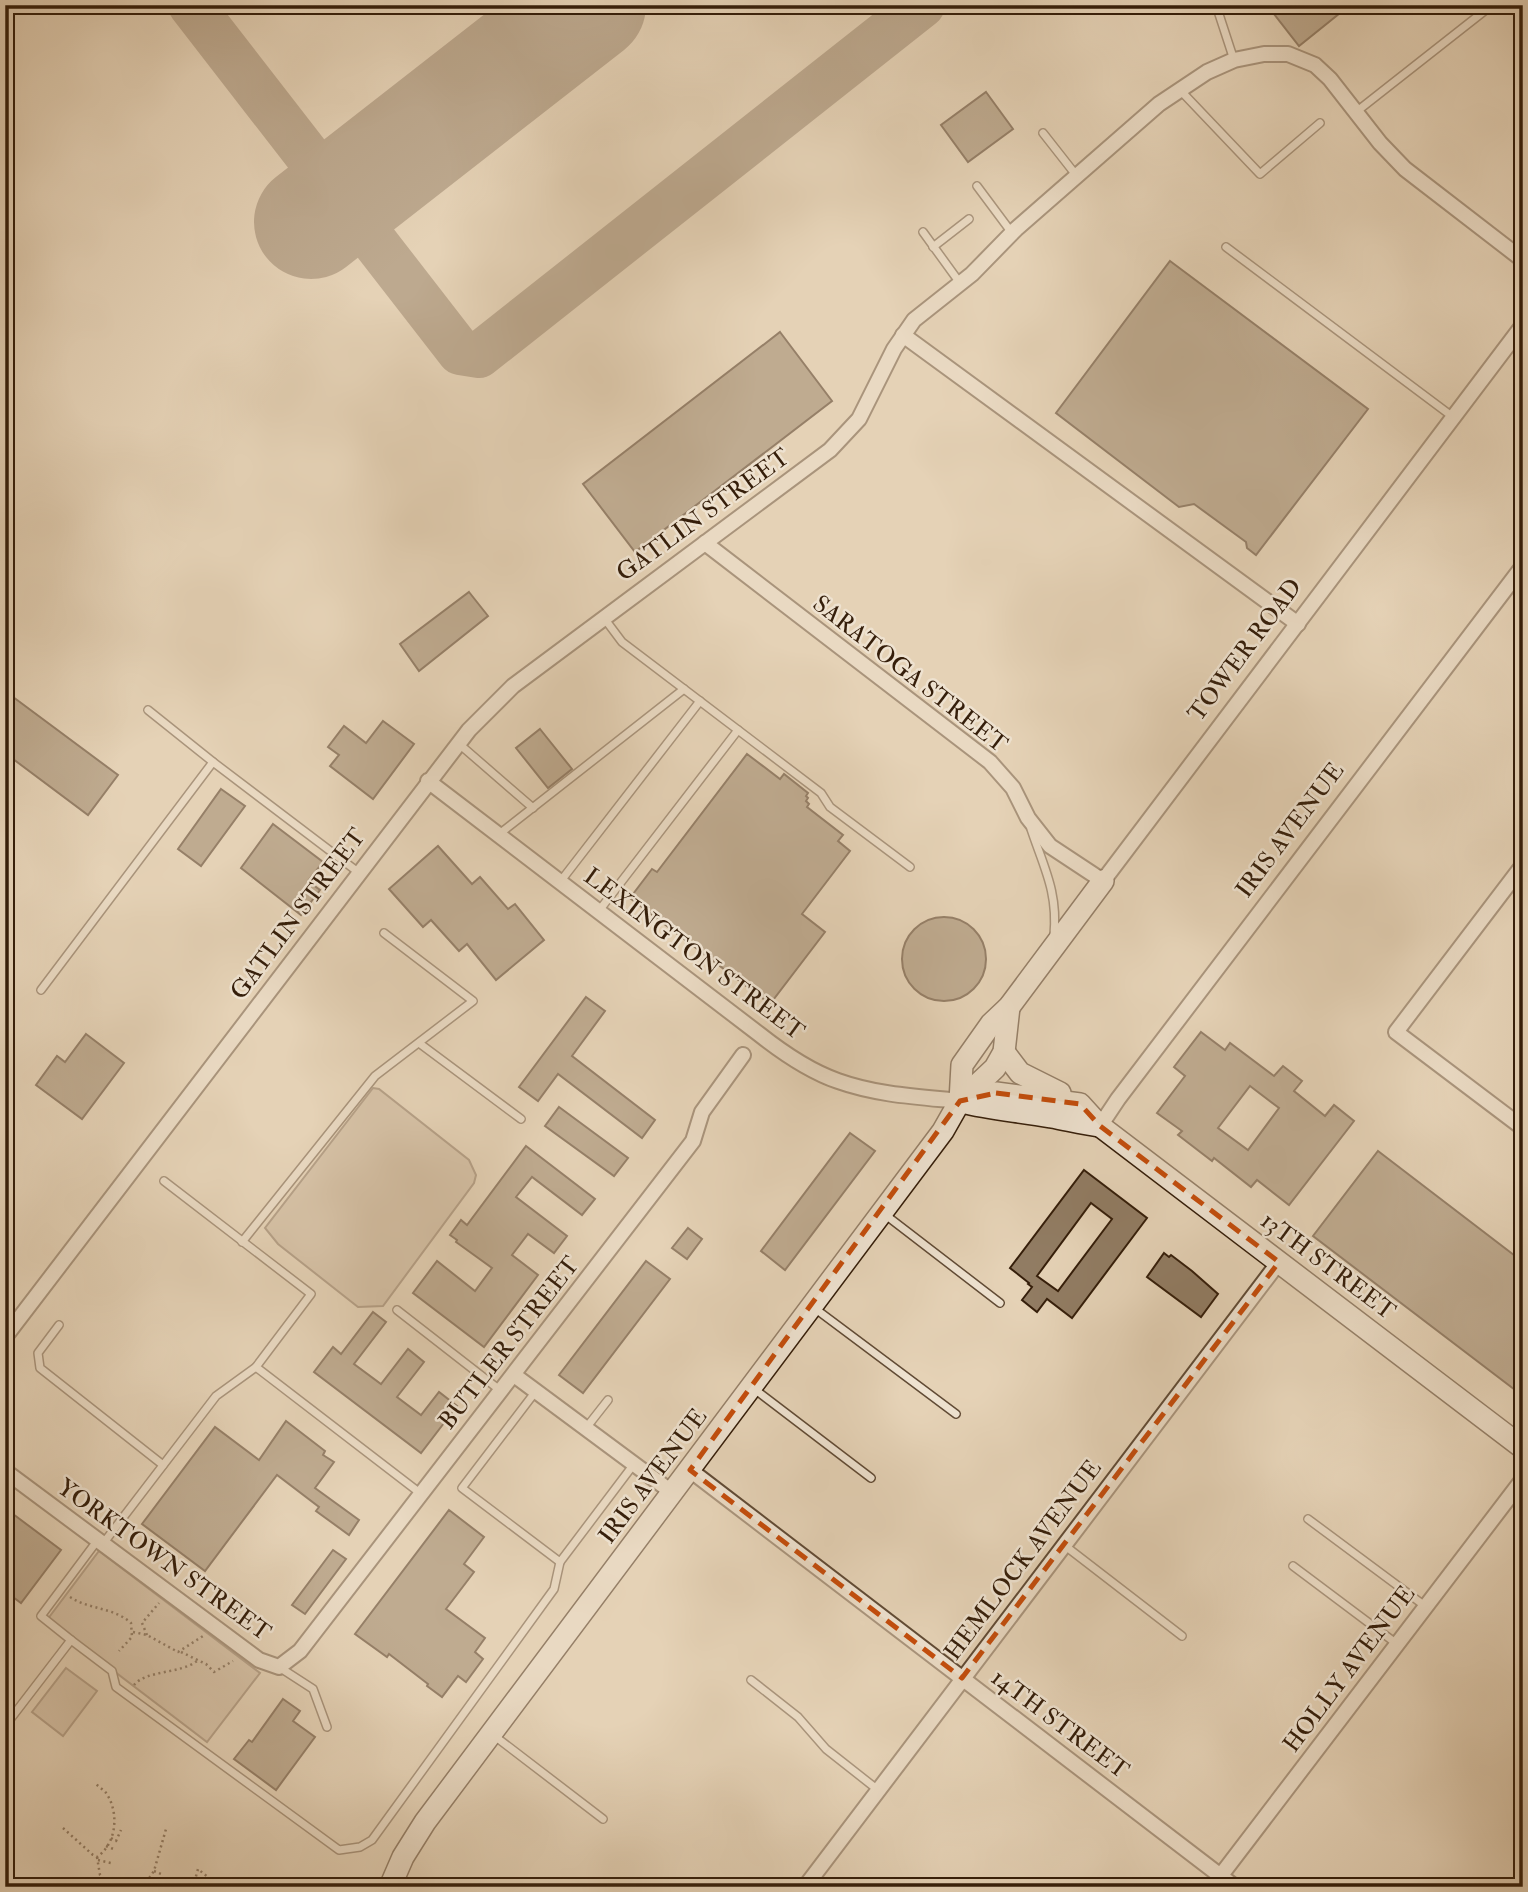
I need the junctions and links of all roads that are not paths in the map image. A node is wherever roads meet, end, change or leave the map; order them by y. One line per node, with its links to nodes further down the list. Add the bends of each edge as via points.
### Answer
1 (1216, 5): 5 (lane)
2 (1475, 5): 4 (lane)
3 (1492, 5): 4 (lane)
4 (1481, 13): 7 (lane)
5 (1234, 60): 6 (street, GATLIN STREET); 7 (street, GATLIN STREET, via 1288,54 1315,65)
6 (1180, 89): 8 (lane, via 1261,174); 10 (street, GATLIN STREET)
7 (1356, 112): 17 (street, GATLIN STREET, via 1405,169)
8 (1320, 124)
9 (1043, 132): 10 (lane)
10 (1076, 174): 14 (street, GATLIN STREET)
11 (977, 186): 14 (lane)
12 (970, 219): 15 (lane)
13 (923, 232): 15 (lane)
14 (1012, 233): 18 (street, GATLIN STREET)
15 (933, 247): 18 (lane)
16 (1226, 247): 21 (lane)
17 (1523, 260)
18 (961, 283): 20 (street, GATLIN STREET, via 914,320)
19 (1523, 325): 21 (street, TOWER ROAD)
20 (903, 335): 22 (street, GATLIN STREET, via 859,419 845,436); 25 (street)
21 (1454, 417): 25 (street, TOWER ROAD)
22 (705, 542): 24 (street, GATLIN STREET); 34 (street, SARATOGA STREET, via 990,762 1013,788)
23 (1523, 566): 52 (street, IRIS AVENUE)
24 (604, 617): 26 (lane, via 622,642); 30 (street, GATLIN STREET, via 513,686)
25 (1298, 624): 39 (street, TOWER ROAD)
26 (684, 689): 27 (lane); 33 (lane)
27 (701, 701): 29 (lane); 40 (lane)
28 (148, 710): 31 (lane)
29 (738, 730): 37 (lane); 41 (lane)
30 (458, 743): 32 (street, GATLIN STREET); 33 (lane)
31 (213, 762): 38 (lane); 44 (lane)
32 (428, 781): 35 (street, LEXINGTON STREET); 38 (street, GATLIN STREET)
33 (533, 808): 35 (lane)
34 (1028, 818): 39 (street, SARATOGA STREET, via 1050,846); 43 (lane, via 1051,882 1056,913)
35 (498, 835): 40 (street, LEXINGTON STREET)
36 (1523, 865): 53 (street, via 1395,1032)
37 (910, 867)
38 (358, 872): 62 (street, GATLIN STREET)
39 (1103, 881): 43 (street, TOWER ROAD)
40 (560, 882): 41 (street, LEXINGTON STREET)
41 (598, 912): 49 (street, LEXINGTON STREET, via 804,1066 867,1090)
42 (384, 933): 46 (lane, via 473,1001)
43 (1053, 948): 45 (street, TOWER ROAD)
44 (41, 990)
45 (1009, 1007): 47 (street); 49 (street, TOWER ROAD, via 962,1065)
46 (419, 1042): 51 (lane); 56 (lane, via 375,1076)
47 (1005, 1047): 49 (street, via 995,1068); 50 (street, via 1020,1073)
48 (743, 1055): 64 (street, BUTLER STREET, via 702,1112 693,1141)
49 (960, 1101): 50 (street, via 996,1093); 52 (street, 13TH STREET); 55 (street, IRIS AVENUE)
50 (1080, 1104): 52 (street, 13TH STREET)
51 (521, 1119)
52 (1100, 1126): 57 (street, 13TH STREET)
53 (1523, 1128)
54 (164, 1181): 56 (lane)
55 (882, 1212): 58 (lane); 59 (street, IRIS AVENUE)
56 (242, 1242): 63 (lane, via 311,1294)
57 (1279, 1262): 71 (street, 13TH STREET); 82 (street, HEMLOCK AVENUE)
58 (1000, 1303)
59 (812, 1306): 65 (street, IRIS AVENUE); 69 (lane)
60 (397, 1310): 66 (lane)
61 (59, 1325): 73 (lane, via 38,1353 40,1368)
62 (5, 1338)
63 (256, 1367): 73 (lane, via 216,1396); 78 (lane)
64 (514, 1375): 66 (street, BUTLER STREET); 67 (street)
65 (752, 1388): 74 (street, IRIS AVENUE); 76 (lane)
66 (501, 1391): 78 (street, BUTLER STREET)
67 (536, 1391): 70 (street); 83 (lane, via 462,1488)
68 (608, 1400): 70 (lane)
69 (956, 1414)
70 (586, 1428): 72 (street)
71 (1523, 1448)
72 (634, 1463): 79 (street); 83 (lane)
73 (163, 1465): 81 (lane)
74 (690, 1470): 79 (street, IRIS AVENUE); 91 (street, 14TH STREET)
75 (5, 1471): 81 (street, YORKTOWN STREET)
76 (871, 1478)
77 (1523, 1479): 85 (street, HOLLY AVENUE)
78 (420, 1493): 89 (street, BUTLER STREET)
79 (673, 1493): 95 (street, IRIS AVENUE)
80 (1308, 1518): 85 (lane)
81 (99, 1543): 87 (lane, via 41,1616); 90 (street, YORKTOWN STREET, via 259,1660)
82 (1063, 1545): 86 (lane); 91 (street, HEMLOCK AVENUE)
83 (561, 1562): 87 (lane, via 554,1589 373,1840 360,1847 339,1850 116,1687 111,1671)
84 (1293, 1566): 88 (lane)
85 (1426, 1607): 88 (street, HOLLY AVENUE)
86 (1182, 1636)
87 (71, 1640): 93 (lane)
88 (1397, 1644): 98 (street, HOLLY AVENUE)
89 (300, 1651): 90 (street, YORKTOWN STREET)
90 (279, 1667): 94 (lane, via 313,1689)
91 (962, 1678): 96 (street, HEMLOCK AVENUE); 98 (street, 14TH STREET)
92 (751, 1679): 96 (lane)
93 (5, 1726)
94 (327, 1727)
95 (492, 1733): 97 (lane); 99 (street, IRIS AVENUE, via 425,1822 403,1857)
96 (878, 1790): 100 (street, HEMLOCK AVENUE)
97 (603, 1819)
98 (1216, 1881): 101 (street, 14TH STREET)
99 (393, 1885)
100 (804, 1887)
101 (1235, 1887)

